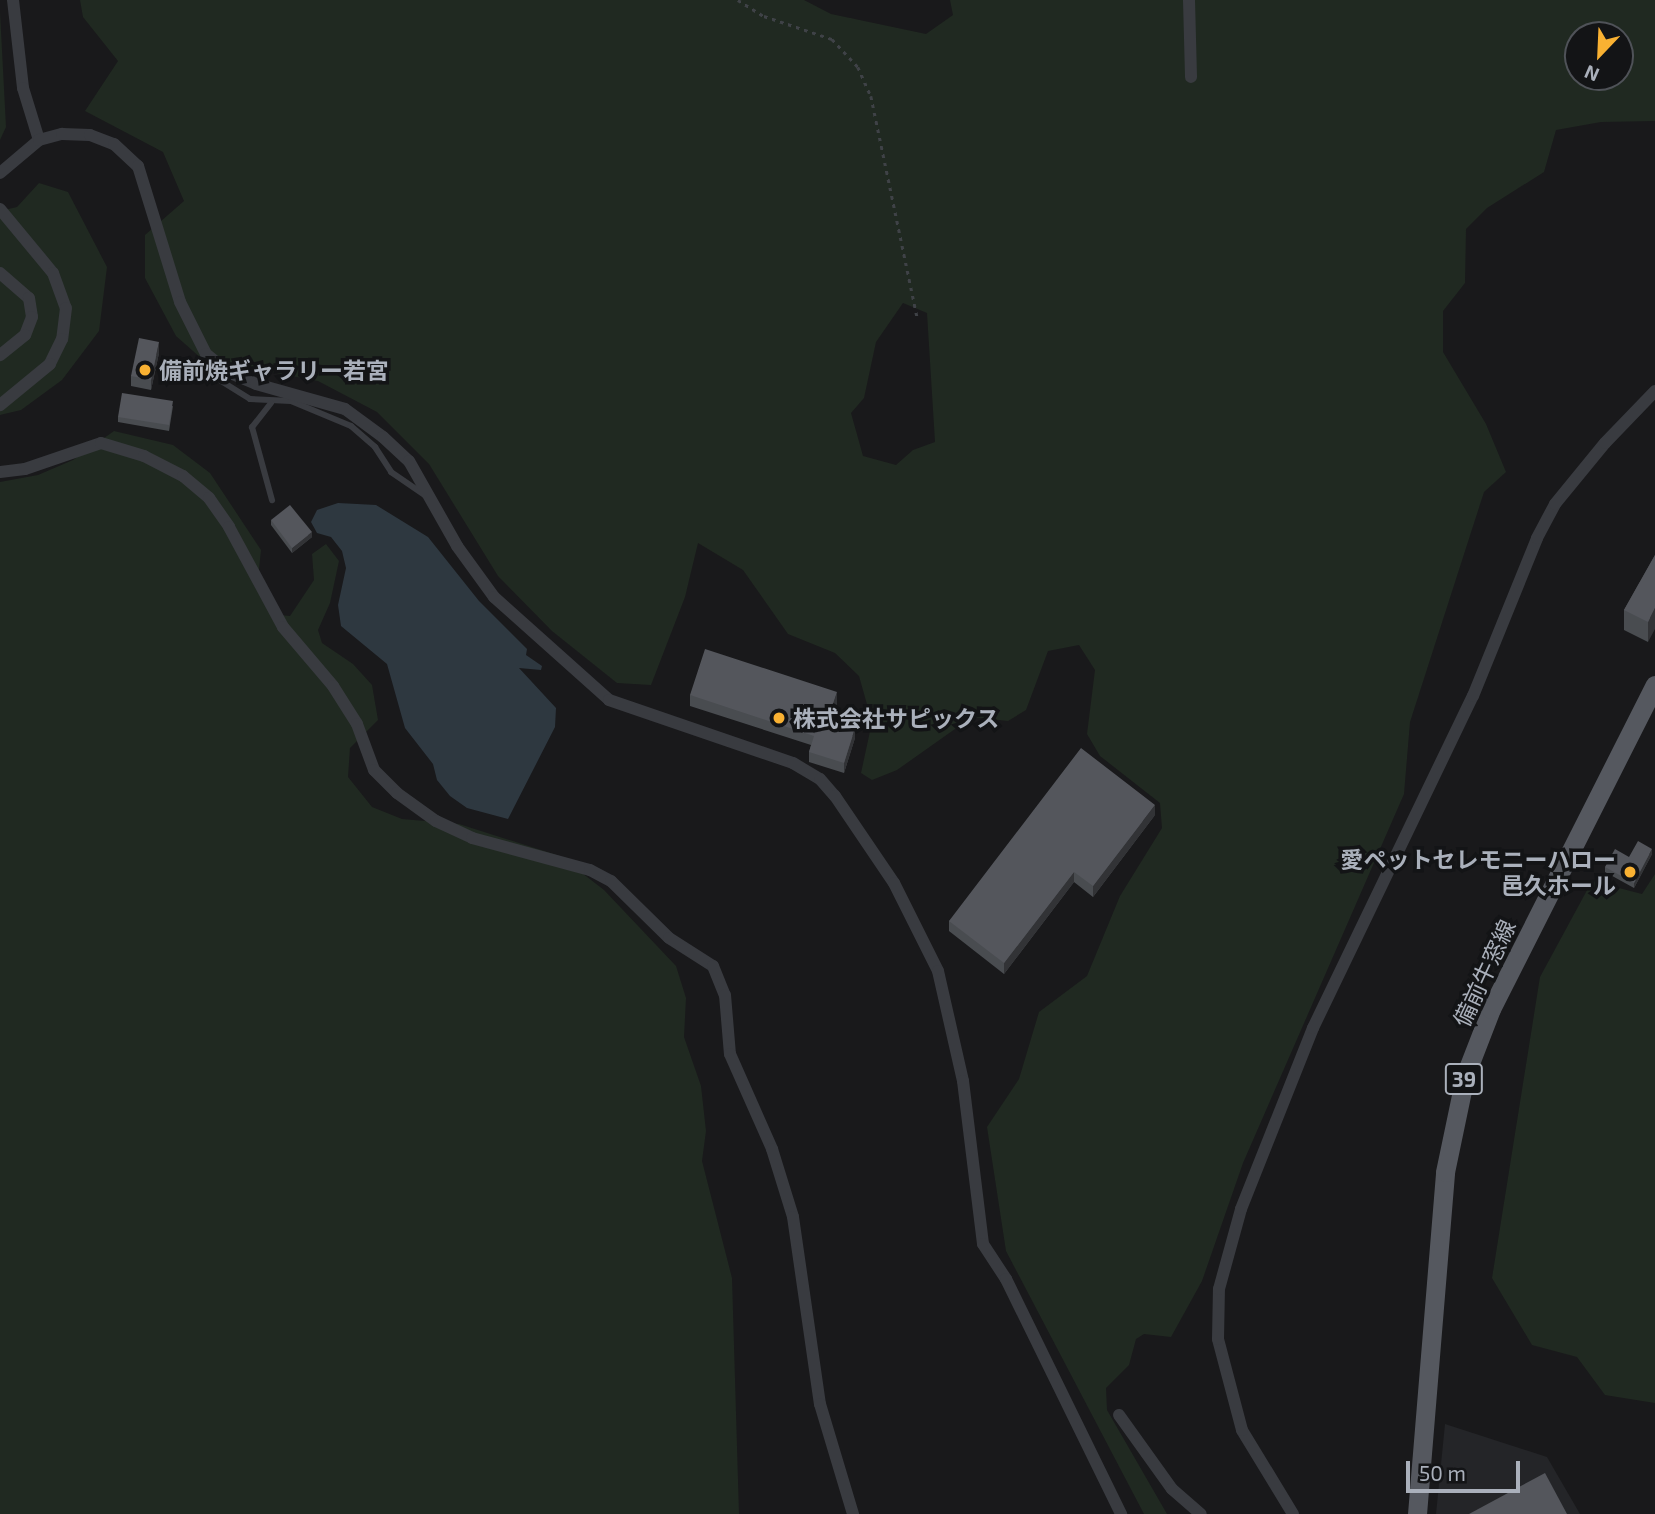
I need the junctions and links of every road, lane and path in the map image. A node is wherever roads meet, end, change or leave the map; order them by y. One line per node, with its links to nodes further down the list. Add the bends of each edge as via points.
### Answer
1 (13, 0): 5 (street, via 23,88)
2 (738, 0): 9 (path, via 755,12 832,39 858,67 871,96)
3 (1189, 0): 4 (street)
4 (1191, 77)
5 (39, 140): 6 (street); 16 (street, via 62,134 90,135 114,144 138,166 180,302 206,354 228,372 256,384 345,409 409,461)
6 (0, 173)
7 (0, 209): 14 (street, via 53,273 66,308 62,340 50,365)
8 (0, 273): 10 (street, via 29,298 32,317 25,335)
9 (917, 316)
10 (0, 355)
11 (177, 363): 13 (lane, via 197,366 226,387)
12 (1655, 391): 23 (street, via 1572,483 1537,538 1473,696 1313,1028 1241,1209 1219,1289 1218,1339 1242,1430)
13 (271, 403): 16 (lane, via 291,401 351,426 375,447 391,472 421,496); 17 (lane, via 252,427)
14 (0, 405)
15 (0, 472): 20 (street, via 25,469 102,443 144,456 183,476 209,498 229,527 283,627 333,686 357,724 374,770 397,793 436,821 472,838 590,870 611,881 669,938 713,966 725,995 730,1054 772,1149 793,1217 820,1404)
16 (431, 498): 21 (street, via 457,546 494,597 609,701 793,762 820,779 853,822 920,928 937,971 963,1081 983,1244 1006,1279)
17 (272, 500)
18 (1655, 685): 24 (main road, 備前牛窓線 / 39, via 1492,1009 1465,1076 1445,1172)
19 (1119, 1415): 22 (street, via 1172,1489)
20 (853, 1514)
21 (1121, 1514)
22 (1201, 1514)
23 (1293, 1514)
24 (1417, 1514)

